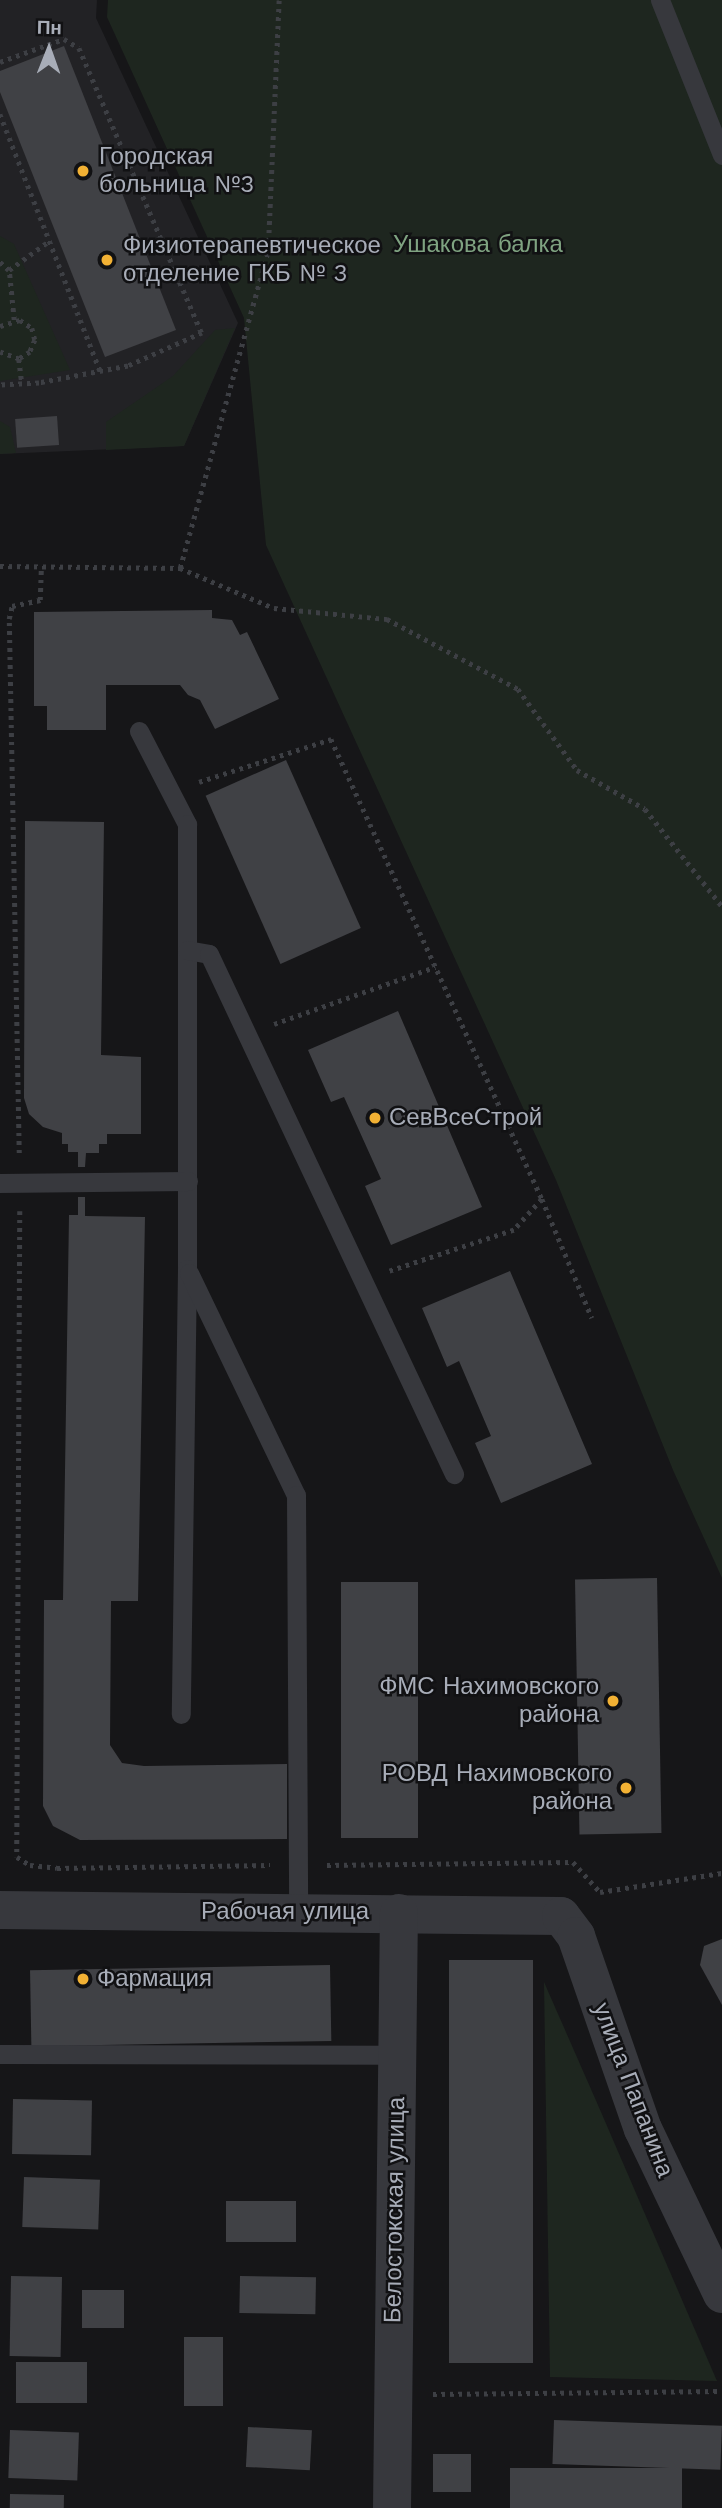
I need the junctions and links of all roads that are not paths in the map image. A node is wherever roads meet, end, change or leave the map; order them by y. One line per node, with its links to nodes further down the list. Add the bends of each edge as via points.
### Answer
1 (660, 0): 2 (lane)
2 (722, 155)
3 (139, 732): 4 (lane, via 187,824)
4 (187, 950): 5 (lane); 8 (lane, via 209,954)
5 (188, 1181): 6 (lane); 7 (lane)
6 (0, 1183)
7 (187, 1269): 9 (lane); 11 (lane, via 296,1495)
8 (454, 1474)
9 (181, 1714)
10 (0, 1910): 11 (street, Рабочая улица)
11 (298, 1912): 12 (street, Рабочая улица)
12 (399, 1913): 13 (street, Рабочая улица, via 553,1913); 15 (street, Белостокская улица)
13 (568, 1922): 16 (street, улица Папанина, via 643,2129)
14 (0, 2054): 15 (lane)
15 (397, 2054): 17 (street, Белостокская улица)
16 (722, 2294)
17 (392, 2508)

